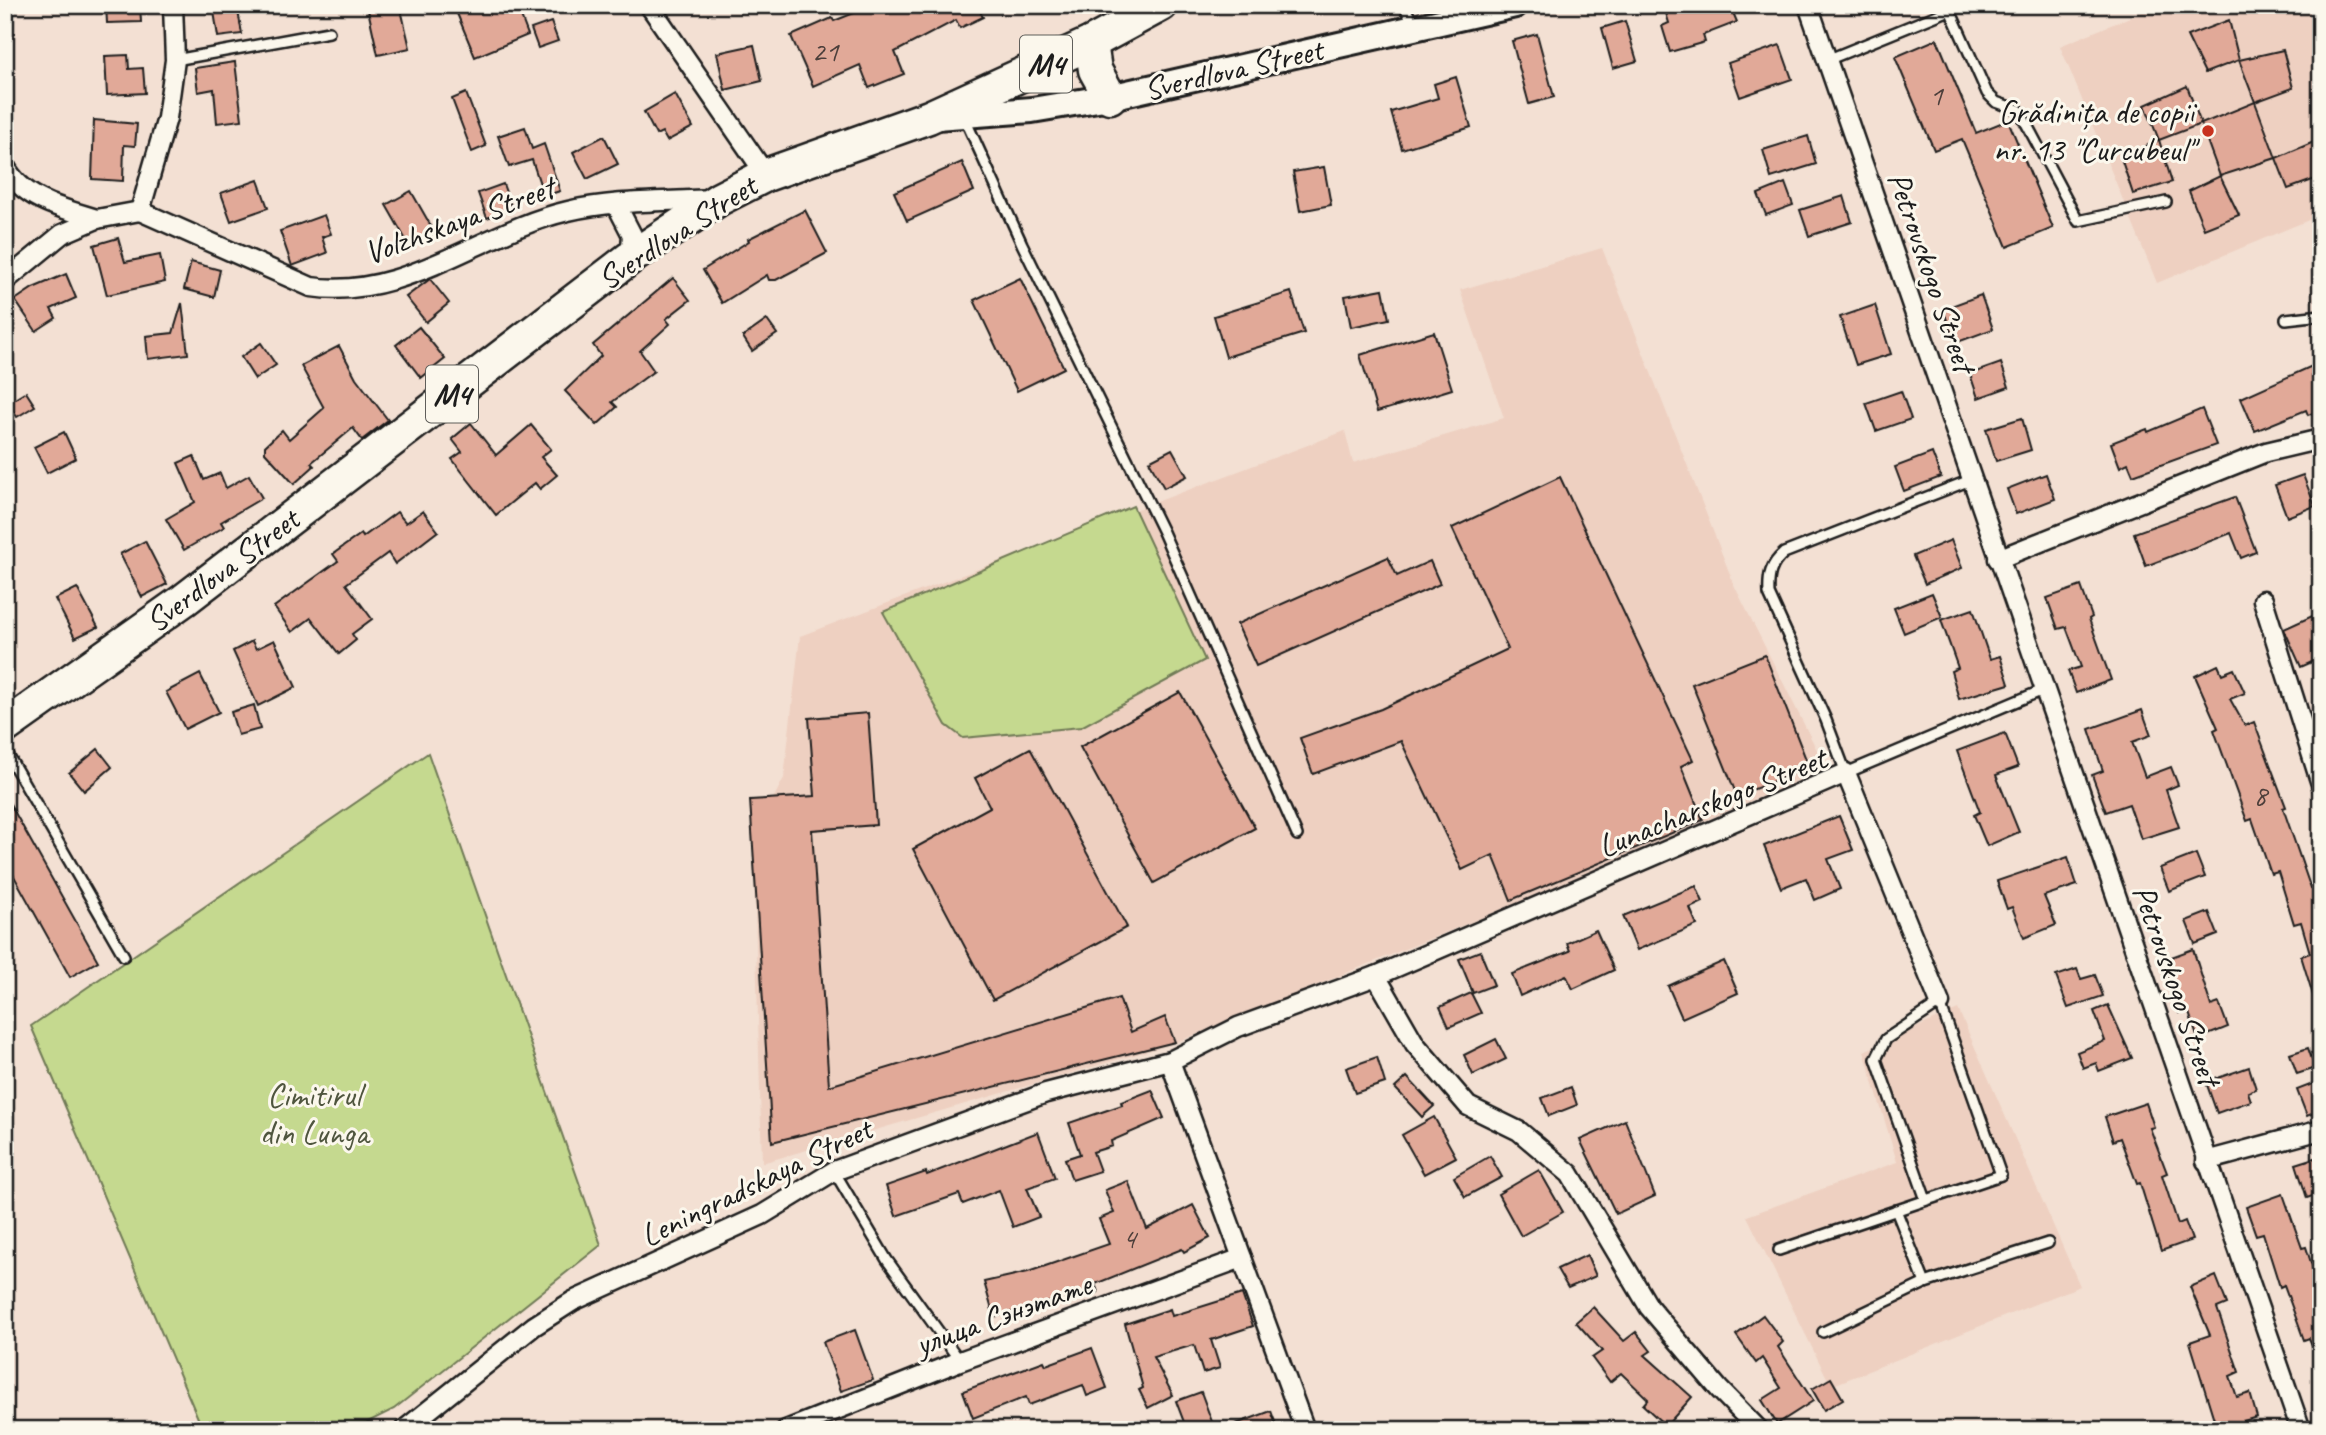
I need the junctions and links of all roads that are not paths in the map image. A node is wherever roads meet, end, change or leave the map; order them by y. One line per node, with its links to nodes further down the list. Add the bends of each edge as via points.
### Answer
1 (173, 5): 12 (street)
2 (649, 5): 18 (street)
3 (1161, 5): 11 (highway, M4)
4 (1404, 5): 9 (lane)
5 (1515, 5): 9 (street, Sverdlova Street)
6 (1808, 5): 13 (street, Petrovskogo Street)
7 (1962, 5): 8 (lane)
8 (1950, 10): 13 (lane); 20 (lane, via 1987,93 1996,102 2019,110 2078,221)
9 (1416, 28): 14 (street, Sverdlova Street)
10 (329, 32): 12 (lane)
11 (1091, 43): 14 (highway, via 1095,70); 15 (highway, M4)
12 (175, 60): 22 (street, via 167,118)
13 (1827, 60): 29 (street, Petrovskogo Street)
14 (1110, 97): 16 (street, Sverdlova Street)
15 (929, 117): 16 (street, Sverdlova Street); 18 (highway, Sverdlova Street / M4)
16 (965, 117): 37 (lane, via 1163,532)
17 (5, 166): 23 (street, via 14,183 52,206)
18 (766, 175): 19 (highway, Sverdlova Street / M4)
19 (719, 199): 21 (street, Volzhskaya Street); 24 (highway, Sverdlova Street / M4)
20 (2166, 202)
21 (616, 204): 22 (street, Volzhskaya Street, via 568,211 391,281 337,291 311,287); 24 (street, via 632,235)
22 (140, 211): 23 (street)
23 (97, 219): 25 (street, via 62,233)
24 (630, 258): 33 (highway, Sverdlova Street / M4, via 238,559)
25 (5, 281)
26 (2321, 316): 27 (lane)
27 (2286, 319)
28 (2321, 439): 30 (street, via 2266,452)
29 (1973, 479): 30 (street, Petrovskogo Street); 35 (lane, via 1784,553 1773,562 1769,594)
30 (1998, 559): 32 (street, Petrovskogo Street)
31 (2263, 600): 36 (street)
32 (2043, 690): 35 (lane); 43 (street, Petrovskogo Street)
33 (5, 727)
34 (5, 750): 38 (lane)
35 (1846, 773): 39 (street, Lunacharskogo Street); 40 (street, Lunacharskogo Street)
36 (2321, 785)
37 (1297, 835)
38 (124, 956)
39 (1376, 975): 41 (street, Lunacharskogo Street, via 1238,1027); 56 (street, via 1415,1044 1468,1106 1519,1131 1570,1174 1648,1307)
40 (1940, 1003): 45 (lane, via 1886,1039 1876,1059); 45 (lane, via 2001,1175)
41 (1170, 1061): 44 (street, Leningradskaya Street, via 1046,1093); 49 (street)
42 (2321, 1130): 43 (street)
43 (2206, 1161): 57 (street, Petrovskogo Street)
44 (834, 1171): 52 (lane, via 887,1260); 53 (street, Leningradskaya Street, via 762,1215 573,1301 534,1326)
45 (1926, 1200): 46 (lane)
46 (1896, 1210): 48 (lane); 50 (lane)
47 (2048, 1243): 50 (lane)
48 (1779, 1250)
49 (1242, 1258): 52 (street, улица Сэнэтате); 55 (street)
50 (1925, 1283): 51 (lane)
51 (1823, 1332)
52 (960, 1361): 54 (street, улица Сэнэтате)
53 (404, 1430)
54 (786, 1430)
55 (1305, 1430)
56 (1759, 1430)
57 (2301, 1430)

